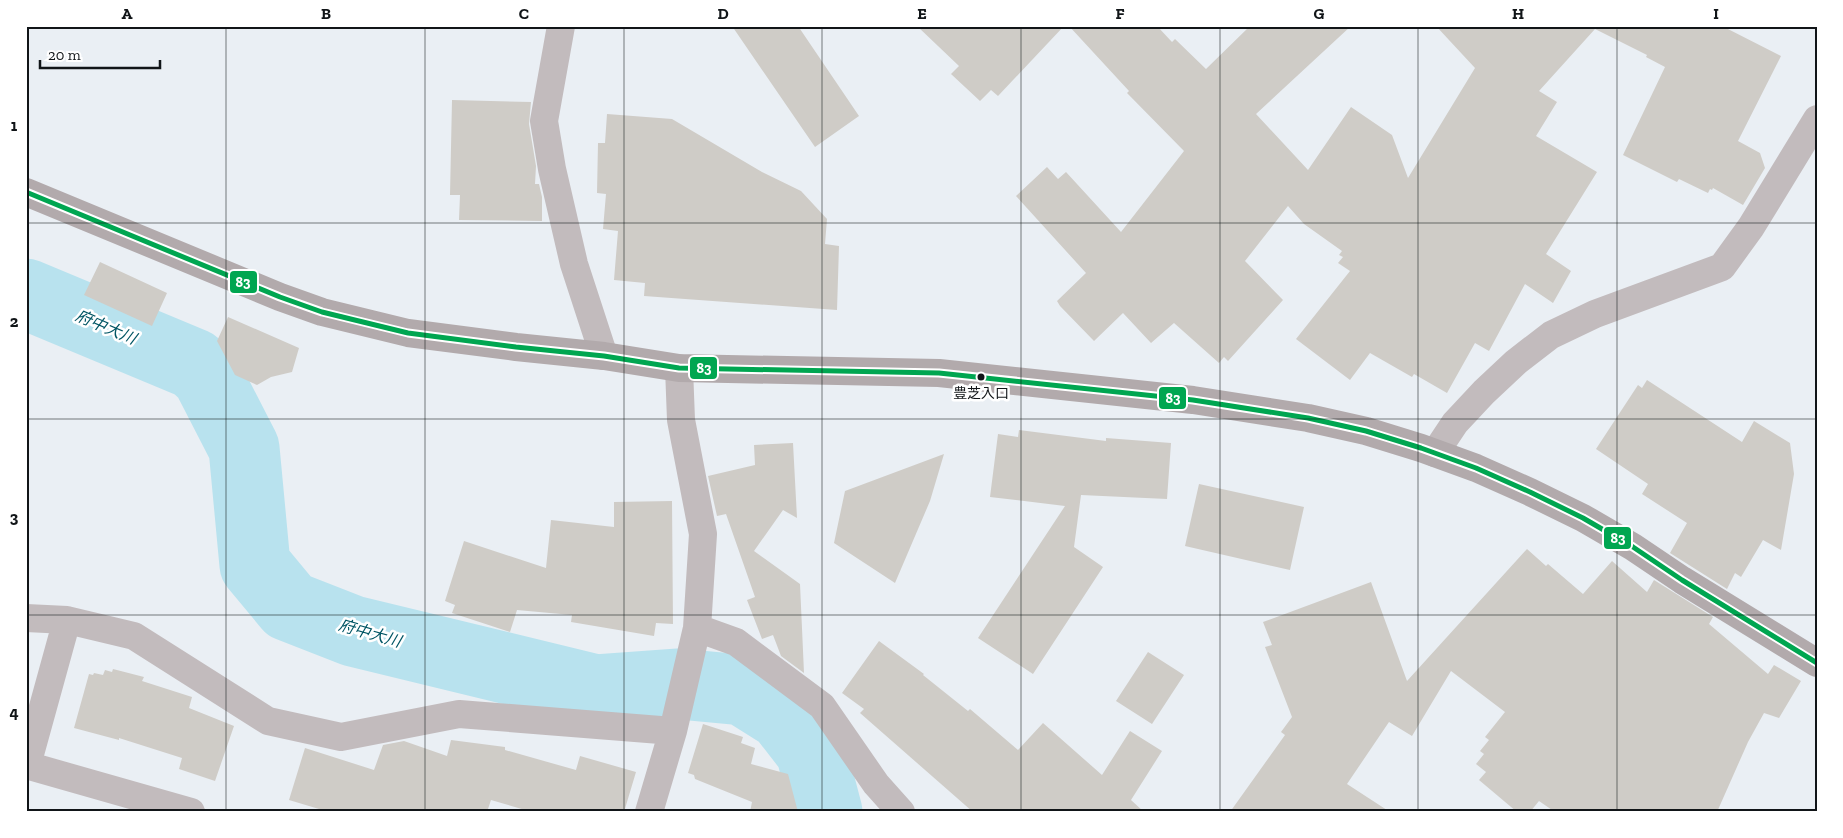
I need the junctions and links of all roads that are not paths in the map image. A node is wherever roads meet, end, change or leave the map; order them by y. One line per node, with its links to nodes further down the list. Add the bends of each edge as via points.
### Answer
1 (561, 26): 4 (street, via 544,121 574,264)
2 (1817, 119): 6 (street, via 1751,227 1722,267 1595,314 1552,336 1516,362 1484,392 1455,423)
3 (26, 192): 4 (main road, via 246,284 322,312 408,333)
4 (604, 356): 5 (main road)
5 (679, 368): 6 (main road, via 940,373 1193,400 1308,418 1366,431); 9 (street, via 681,420 703,534)
6 (1435, 453): 10 (main road, via 1476,468 1582,518)
7 (26, 618): 8 (street)
8 (67, 620): 11 (street, via 134,636 268,721 341,737 459,714); 12 (street)
9 (696, 628): 11 (street); 15 (street, via 736,642 822,706 876,784)
10 (1817, 662)
11 (676, 720): 14 (street)
12 (26, 765): 13 (street)
13 (192, 812)
14 (649, 812)
15 (901, 812)

